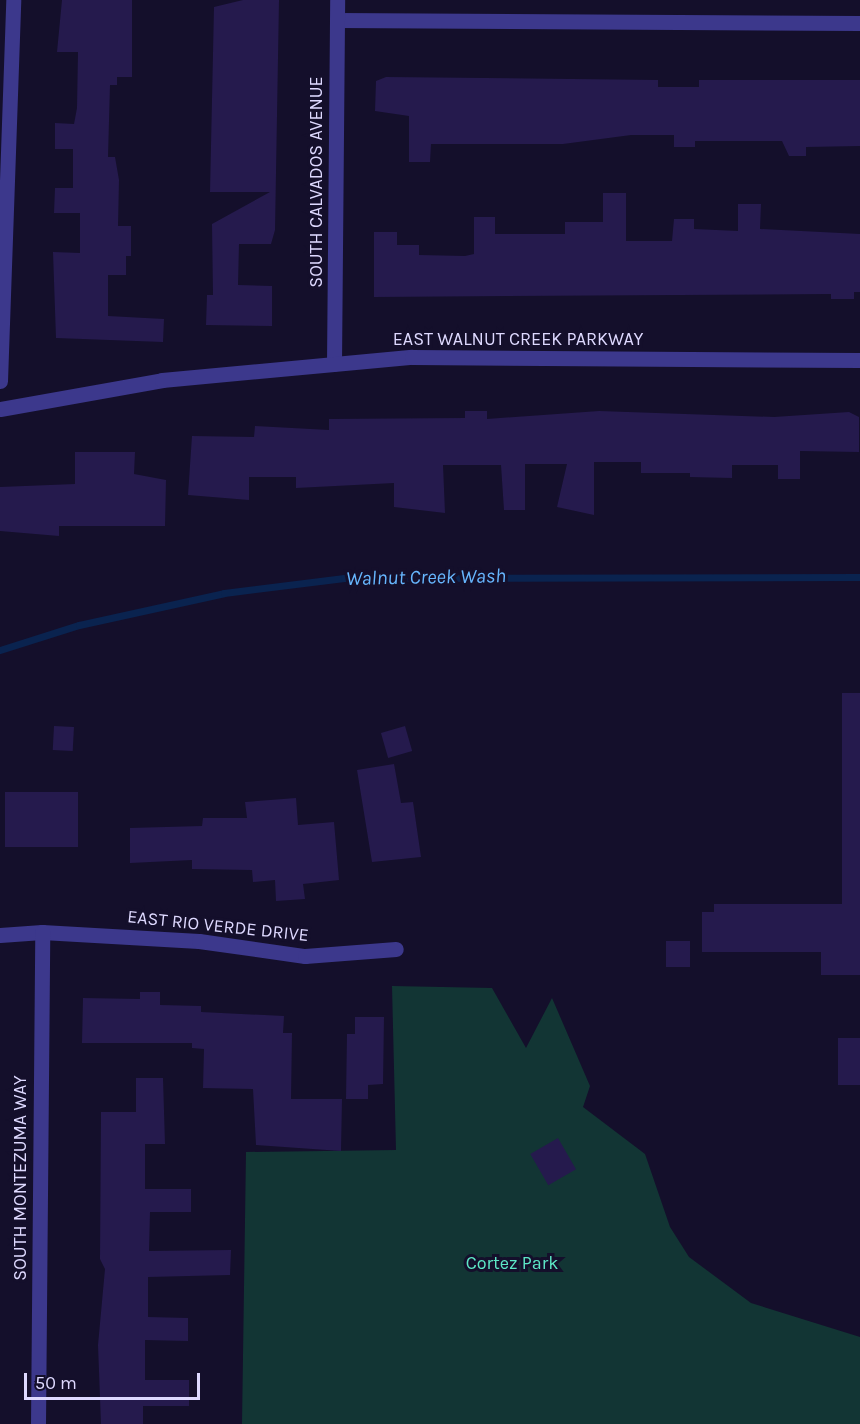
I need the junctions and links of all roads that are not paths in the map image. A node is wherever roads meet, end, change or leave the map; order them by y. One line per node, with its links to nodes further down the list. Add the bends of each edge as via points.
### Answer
1 (13, 0): 7 (street)
2 (337, 0): 3 (street, SOUTH CALVADOS AVENUE)
3 (337, 20): 4 (street); 6 (street, SOUTH CALVADOS AVENUE)
4 (860, 23)
5 (860, 360): 6 (street, EAST WALNUT CREEK PARKWAY, via 412,357)
6 (334, 364): 8 (street, EAST WALNUT CREEK PARKWAY, via 162,380)
7 (0, 381)
8 (0, 410)
9 (42, 932): 10 (street, EAST RIO VERDE DRIVE); 11 (street, EAST RIO VERDE DRIVE, via 199,940 305,956); 12 (street, SOUTH MONTEZUMA WAY)
10 (0, 935)
11 (396, 949)
12 (38, 1424)

